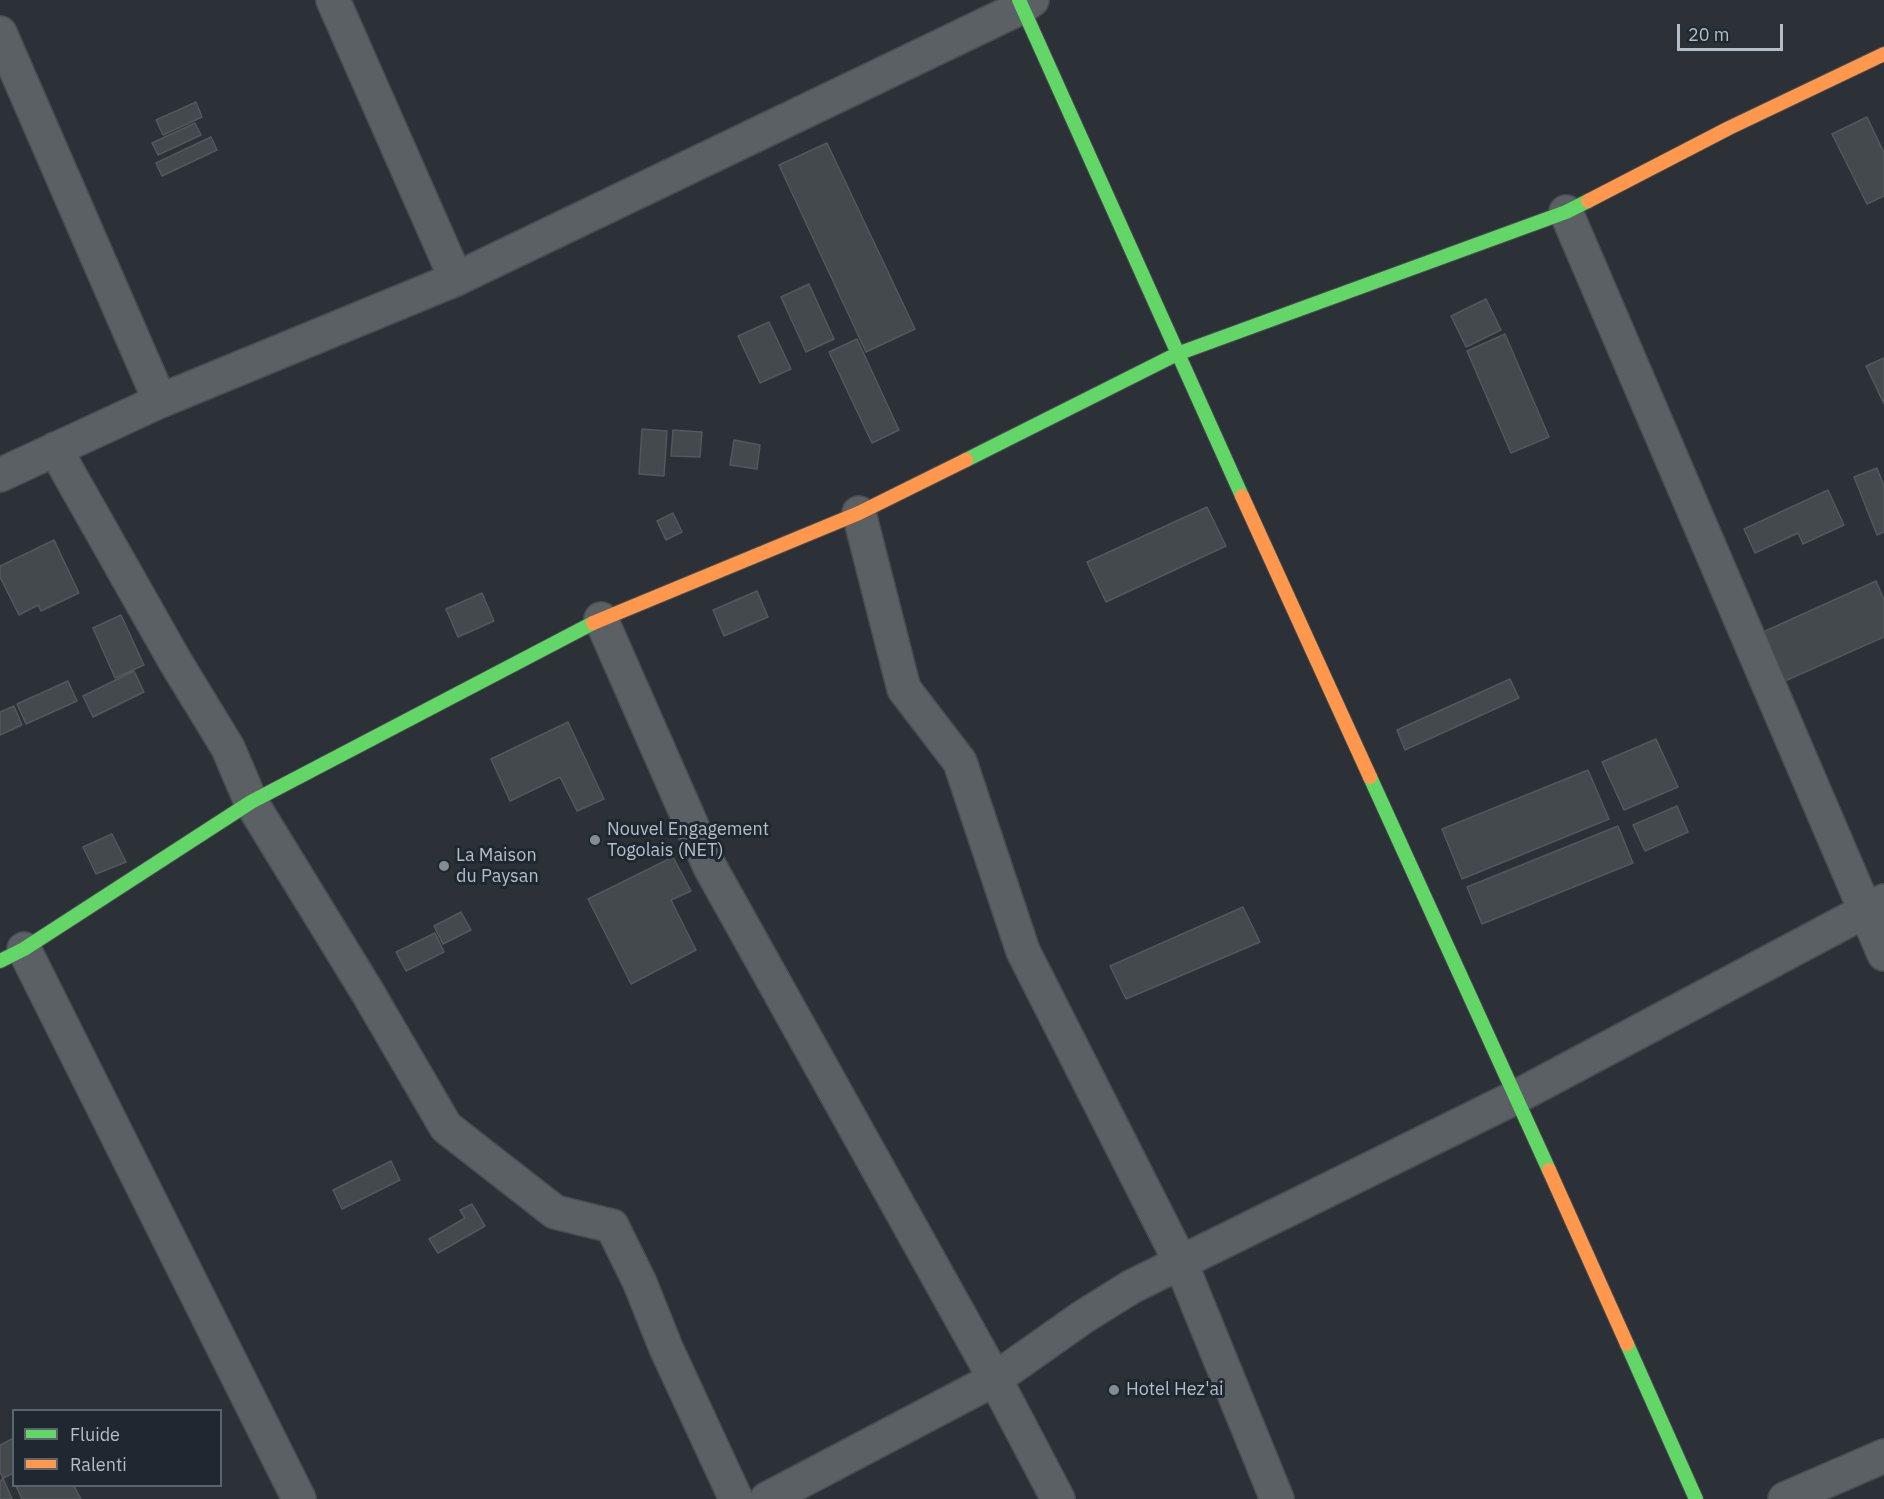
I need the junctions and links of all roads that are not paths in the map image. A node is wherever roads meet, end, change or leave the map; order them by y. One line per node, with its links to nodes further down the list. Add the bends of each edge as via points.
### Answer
1 (333, 0): 6 (street)
2 (1024, 2): 6 (street); 7 (street)
3 (0, 33): 8 (street)
4 (1884, 54): 5 (street)
5 (1566, 212): 7 (street); 14 (street)
6 (456, 279): 8 (street)
7 (1177, 354): 11 (street); 17 (street)
8 (160, 401): 9 (street)
9 (55, 448): 10 (street); 13 (street, via 174,661 228,748)
10 (0, 475)
11 (859, 513): 12 (street); 18 (street, via 904,689 960,762 1023,951)
12 (601, 619): 13 (street); 19 (street, via 710,867)
13 (251, 802): 16 (street); 22 (street, via 446,1127 555,1212 612,1226)
14 (1875, 906): 15 (street); 17 (street)
15 (1884, 954)
16 (12, 955): 21 (street)
17 (1516, 1096): 18 (street); 26 (street)
18 (1180, 1261): 19 (street, via 1102,1305); 25 (street)
19 (994, 1379): 23 (street); 24 (street)
20 (1884, 1456): 27 (street)
21 (298, 1499)
22 (736, 1499)
23 (767, 1499)
24 (1058, 1499)
25 (1277, 1499)
26 (1696, 1499)
27 (1785, 1499)

